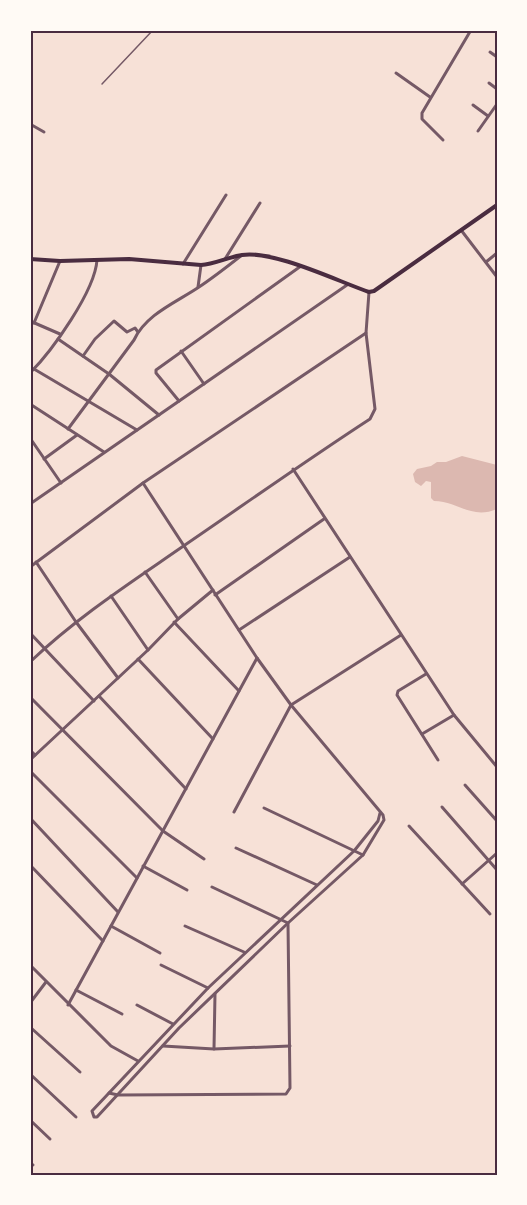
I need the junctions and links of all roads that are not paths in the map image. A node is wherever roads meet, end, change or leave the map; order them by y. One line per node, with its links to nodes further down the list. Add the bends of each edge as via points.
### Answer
1 (153, 30): 7 (lane)
2 (471, 30): 9 (street)
3 (490, 52): 4 (street)
4 (497, 57)
5 (396, 73): 9 (street)
6 (489, 83): 8 (street)
7 (102, 84)
8 (497, 89)
9 (430, 97): 16 (street, via 422,116)
10 (497, 104): 12 (street)
11 (473, 105): 12 (street)
12 (488, 116): 14 (street)
13 (30, 124): 15 (street)
14 (478, 131)
15 (44, 132)
16 (443, 140)
17 (226, 195): 28 (street)
18 (260, 203): 25 (street)
19 (497, 205): 20 (main road)
20 (461, 230): 27 (street); 34 (main road)
21 (243, 254): 25 (main road); 30 (main road); 33 (street)
22 (497, 254): 27 (street)
23 (30, 259): 26 (main road)
24 (97, 260): 26 (main road); 28 (main road); 38 (street, via 88,288)
25 (224, 260): 29 (main road)
26 (60, 261): 35 (street)
27 (486, 262): 31 (street)
28 (183, 264): 29 (main road)
29 (201, 265): 33 (street)
30 (301, 266): 32 (main road); 40 (street)
31 (497, 277)
32 (347, 285): 34 (main road); 45 (street)
33 (198, 288): 36 (street, via 151,318)
34 (369, 292): 37 (street)
35 (32, 322): 38 (street)
36 (138, 332): 41 (street, via 135,328 127,332 114,321); 44 (street)
37 (366, 333): 56 (street, via 373,414); 58 (street)
38 (60, 334): 39 (street)
39 (58, 339): 41 (street); 42 (street)
40 (180, 351): 45 (street); 46 (street, via 155,371)
41 (83, 356): 44 (street)
42 (34, 369): 43 (street); 47 (street)
43 (30, 373)
44 (109, 374): 47 (street); 49 (street)
45 (204, 384): 46 (street)
46 (179, 401): 49 (street)
47 (89, 402): 50 (street); 51 (street)
48 (30, 404): 50 (street)
49 (159, 415): 51 (street)
50 (68, 429): 52 (street)
51 (137, 430): 54 (street)
52 (77, 435): 54 (street); 55 (street)
53 (30, 438): 55 (street)
54 (105, 453): 57 (street)
55 (44, 459): 57 (street)
56 (293, 469): 60 (street); 61 (street)
57 (61, 483): 59 (street)
58 (143, 483): 61 (street); 63 (street)
59 (30, 503)
60 (325, 518): 62 (street); 67 (street)
61 (184, 546): 65 (street); 66 (street)
62 (350, 557): 72 (street); 74 (street)
63 (36, 562): 64 (street); 70 (street)
64 (30, 567)
65 (145, 572): 68 (street); 69 (street)
66 (213, 590): 67 (street); 69 (street)
67 (215, 595): 72 (street)
68 (111, 596): 70 (street); 76 (street)
69 (178, 619): 71 (street)
70 (76, 622): 75 (street); 81 (street)
71 (174, 622): 76 (street); 82 (street)
72 (238, 630): 77 (street)
73 (30, 633): 75 (street)
74 (401, 635): 80 (street); 86 (street)
75 (44, 648): 79 (street); 85 (street)
76 (148, 650): 78 (street)
77 (257, 658): 82 (street); 86 (street)
78 (138, 659): 81 (street); 90 (street)
79 (30, 662)
80 (426, 674): 87 (street); 89 (street, via 397,695)
81 (118, 678): 83 (street)
82 (239, 691): 90 (street)
83 (99, 696): 85 (street); 98 (street)
84 (30, 697): 88 (street)
85 (93, 701): 88 (street)
86 (291, 705): 101 (street); 102 (street)
87 (454, 715): 89 (street); 95 (street)
88 (62, 730): 92 (street); 106 (street)
89 (422, 735): 94 (street)
90 (213, 739): 98 (street)
91 (30, 750): 92 (street)
92 (35, 755): 93 (street)
93 (30, 760)
94 (438, 760)
95 (497, 767)
96 (30, 771): 116 (street)
97 (465, 785): 104 (street)
98 (186, 789): 106 (street)
99 (442, 807): 112 (street)
100 (264, 808): 108 (street)
101 (234, 813)
102 (380, 813): 108 (street); 110 (street, via 383,824)
103 (30, 818): 121 (street)
104 (497, 821)
105 (409, 826): 117 (street)
106 (163, 831): 111 (street); 114 (street)
107 (236, 848): 118 (street)
108 (354, 851): 110 (street); 118 (street)
109 (497, 853): 112 (street)
110 (363, 855): 124 (street)
111 (204, 859)
112 (488, 860): 115 (street); 117 (street)
113 (30, 865): 127 (street)
114 (144, 866): 116 (street); 120 (street)
115 (497, 870)
116 (137, 878): 121 (street)
117 (462, 884): 122 (street)
118 (317, 885): 123 (street)
119 (212, 886): 123 (street)
120 (187, 890)
121 (118, 912): 125 (street)
122 (490, 914)
123 (281, 918): 124 (street); 128 (street)
124 (288, 923): 135 (street); 143 (street)
125 (111, 926): 127 (street); 129 (street)
126 (185, 926): 128 (street)
127 (103, 941): 134 (street)
128 (244, 952): 133 (street)
129 (160, 953)
130 (30, 965): 132 (street)
131 (161, 965): 133 (street)
132 (46, 982): 136 (street); 137 (street)
133 (208, 988): 140 (street)
134 (76, 990): 137 (street); 139 (street)
135 (215, 994): 142 (street); 144 (street)
136 (30, 1003)
137 (68, 1005): 145 (street, via 111,1046)
138 (137, 1005): 140 (street)
139 (122, 1014)
140 (173, 1023): 145 (street)
141 (30, 1027): 146 (street)
142 (163, 1046): 144 (street); 149 (street)
143 (290, 1046): 144 (street); 149 (street, via 291,1082 286,1094)
144 (214, 1049)
145 (138, 1061): 148 (street)
146 (80, 1072)
147 (30, 1074): 150 (street)
148 (109, 1093): 149 (street); 149 (street, via 92,1111 94,1117)
149 (118, 1095)
150 (76, 1117)
151 (30, 1120): 152 (street)
152 (50, 1139)

